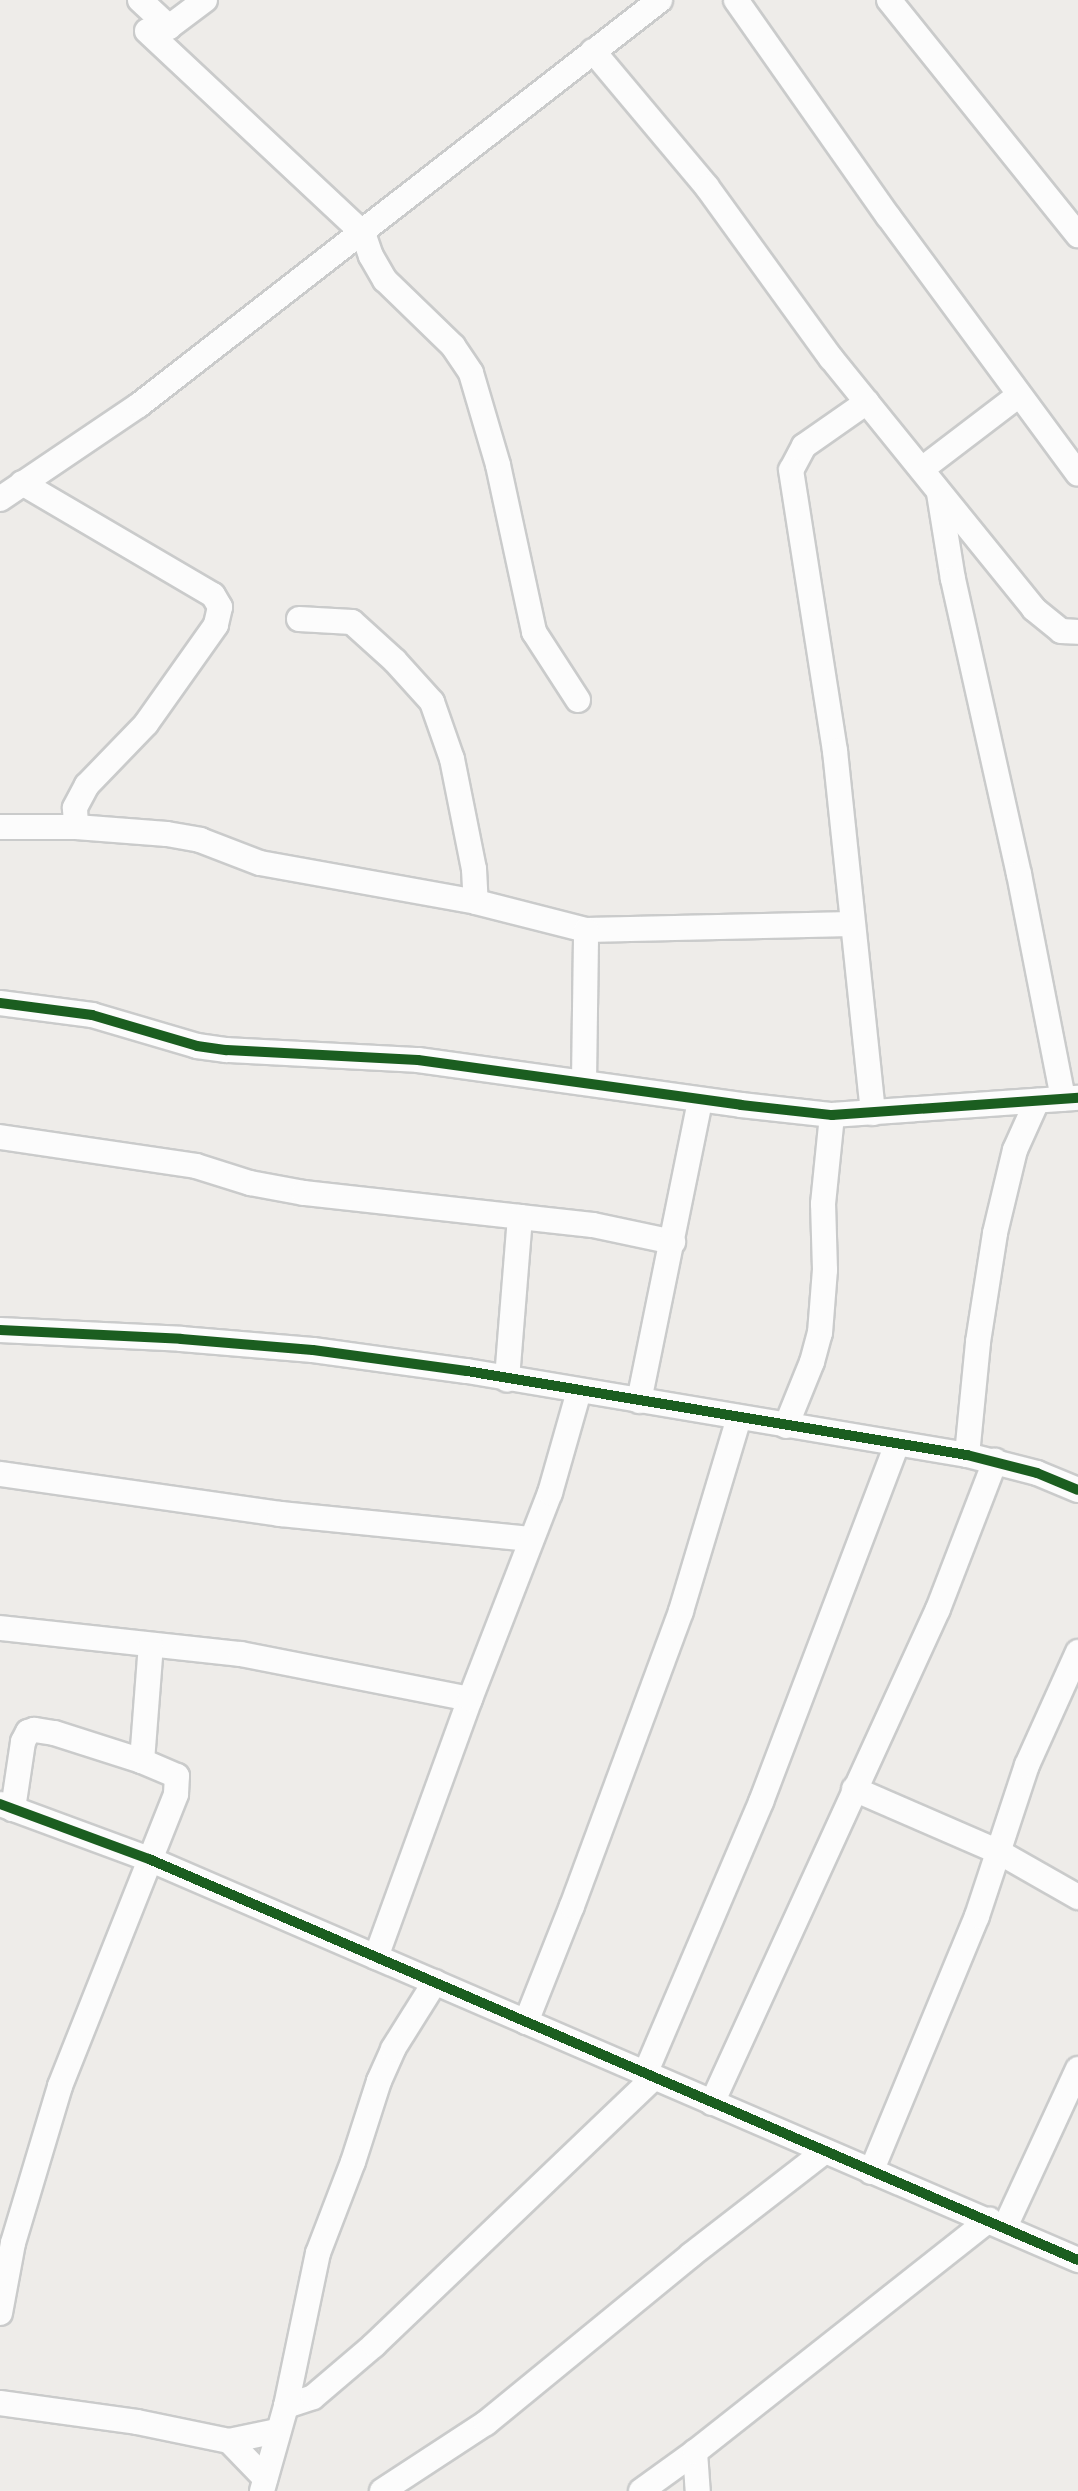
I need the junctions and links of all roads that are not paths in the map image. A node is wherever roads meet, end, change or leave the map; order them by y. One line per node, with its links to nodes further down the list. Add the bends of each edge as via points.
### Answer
1 (140, 0): 2 (street, via 169,27)
2 (205, 0)
3 (660, 0): 7 (street)
4 (736, 0): 10 (street)
5 (889, 0): 9 (street)
6 (147, 32): 8 (street)
7 (593, 51): 8 (street); 11 (street, via 707,187)
8 (363, 233): 14 (street, via 118,420); 19 (street, via 385,280 453,346 471,373 498,465 534,632)
9 (1078, 235)
10 (1019, 395): 12 (street); 13 (street)
11 (867, 402): 13 (street); 23 (street, via 804,446 791,470 835,751)
12 (1074, 462)
13 (922, 469): 15 (street)
14 (22, 483): 16 (street); 21 (street, via 213,595 220,607 216,625 146,724 87,785 75,808)
15 (939, 492): 18 (street, via 1034,609 1061,631); 27 (street, via 953,579)
16 (0, 499)
17 (299, 619): 22 (street, via 352,622 396,661 432,702 452,760 474,869)
18 (1078, 632)
19 (578, 700)
20 (0, 827): 21 (street)
21 (76, 827): 22 (street, via 201,840 260,863)
22 (476, 902): 24 (street)
23 (852, 924): 24 (street); 30 (street)
24 (586, 930): 26 (street)
25 (0, 1003): 26 (street, via 92,1015 197,1046 418,1060)
26 (584, 1082): 28 (street)
27 (1070, 1099): 29 (street)
28 (700, 1100): 31 (street); 34 (street)
29 (1037, 1101): 30 (street); 42 (street, via 1015,1150 995,1233)
30 (873, 1113): 31 (street)
31 (832, 1115): 40 (street, via 823,1204 825,1270 820,1334)
32 (0, 1137): 33 (street, via 196,1166 304,1193)
33 (520, 1217): 34 (street, via 593,1225); 36 (street)
34 (673, 1242): 38 (street)
35 (0, 1330): 36 (street, via 313,1350)
36 (508, 1379): 37 (street)
37 (579, 1391): 38 (street); 46 (street, via 550,1493)
38 (639, 1401): 39 (street)
39 (739, 1418): 40 (street); 59 (street, via 681,1611)
40 (786, 1426): 41 (street)
41 (897, 1444): 42 (street); 61 (street, via 761,1802)
42 (967, 1455): 43 (street)
43 (995, 1461): 45 (street); 52 (street, via 938,1609)
44 (0, 1474): 46 (street, via 280,1514)
45 (1078, 1489)
46 (531, 1539): 50 (street)
47 (0, 1628): 48 (street)
48 (151, 1644): 50 (street, via 241,1654); 51 (street)
49 (1078, 1652): 54 (street, via 1027,1765)
50 (470, 1699): 57 (street)
51 (142, 1761): 53 (street, via 54,1733 28,1732); 55 (street, via 177,1776 176,1794)
52 (854, 1789): 54 (street); 62 (street)
53 (6, 1807): 55 (street)
54 (999, 1852): 56 (street); 64 (street)
55 (149, 1859): 57 (street); 67 (street, via 60,2086 13,2243)
56 (1078, 1897)
57 (376, 1957): 58 (street)
58 (435, 1982): 59 (street); 69 (street, via 393,2049 379,2081 354,2162 318,2252)
59 (526, 2022): 61 (street)
60 (1078, 2069): 65 (street)
61 (649, 2076): 62 (street); 69 (street, via 374,2345 313,2397)
62 (712, 2103): 63 (street)
63 (824, 2152): 64 (street); 74 (street, via 486,2423)
64 (871, 2172): 65 (street)
65 (997, 2223): 66 (street); 72 (street)
66 (1078, 2260)
67 (0, 2306)
68 (0, 2403): 71 (street, via 137,2422)
69 (286, 2406): 70 (street)
70 (277, 2431): 71 (street); 73 (street)
71 (229, 2441): 73 (street)
72 (695, 2452): 75 (street); 76 (street)
73 (263, 2484)
74 (382, 2491)
75 (641, 2491)
76 (698, 2491)

